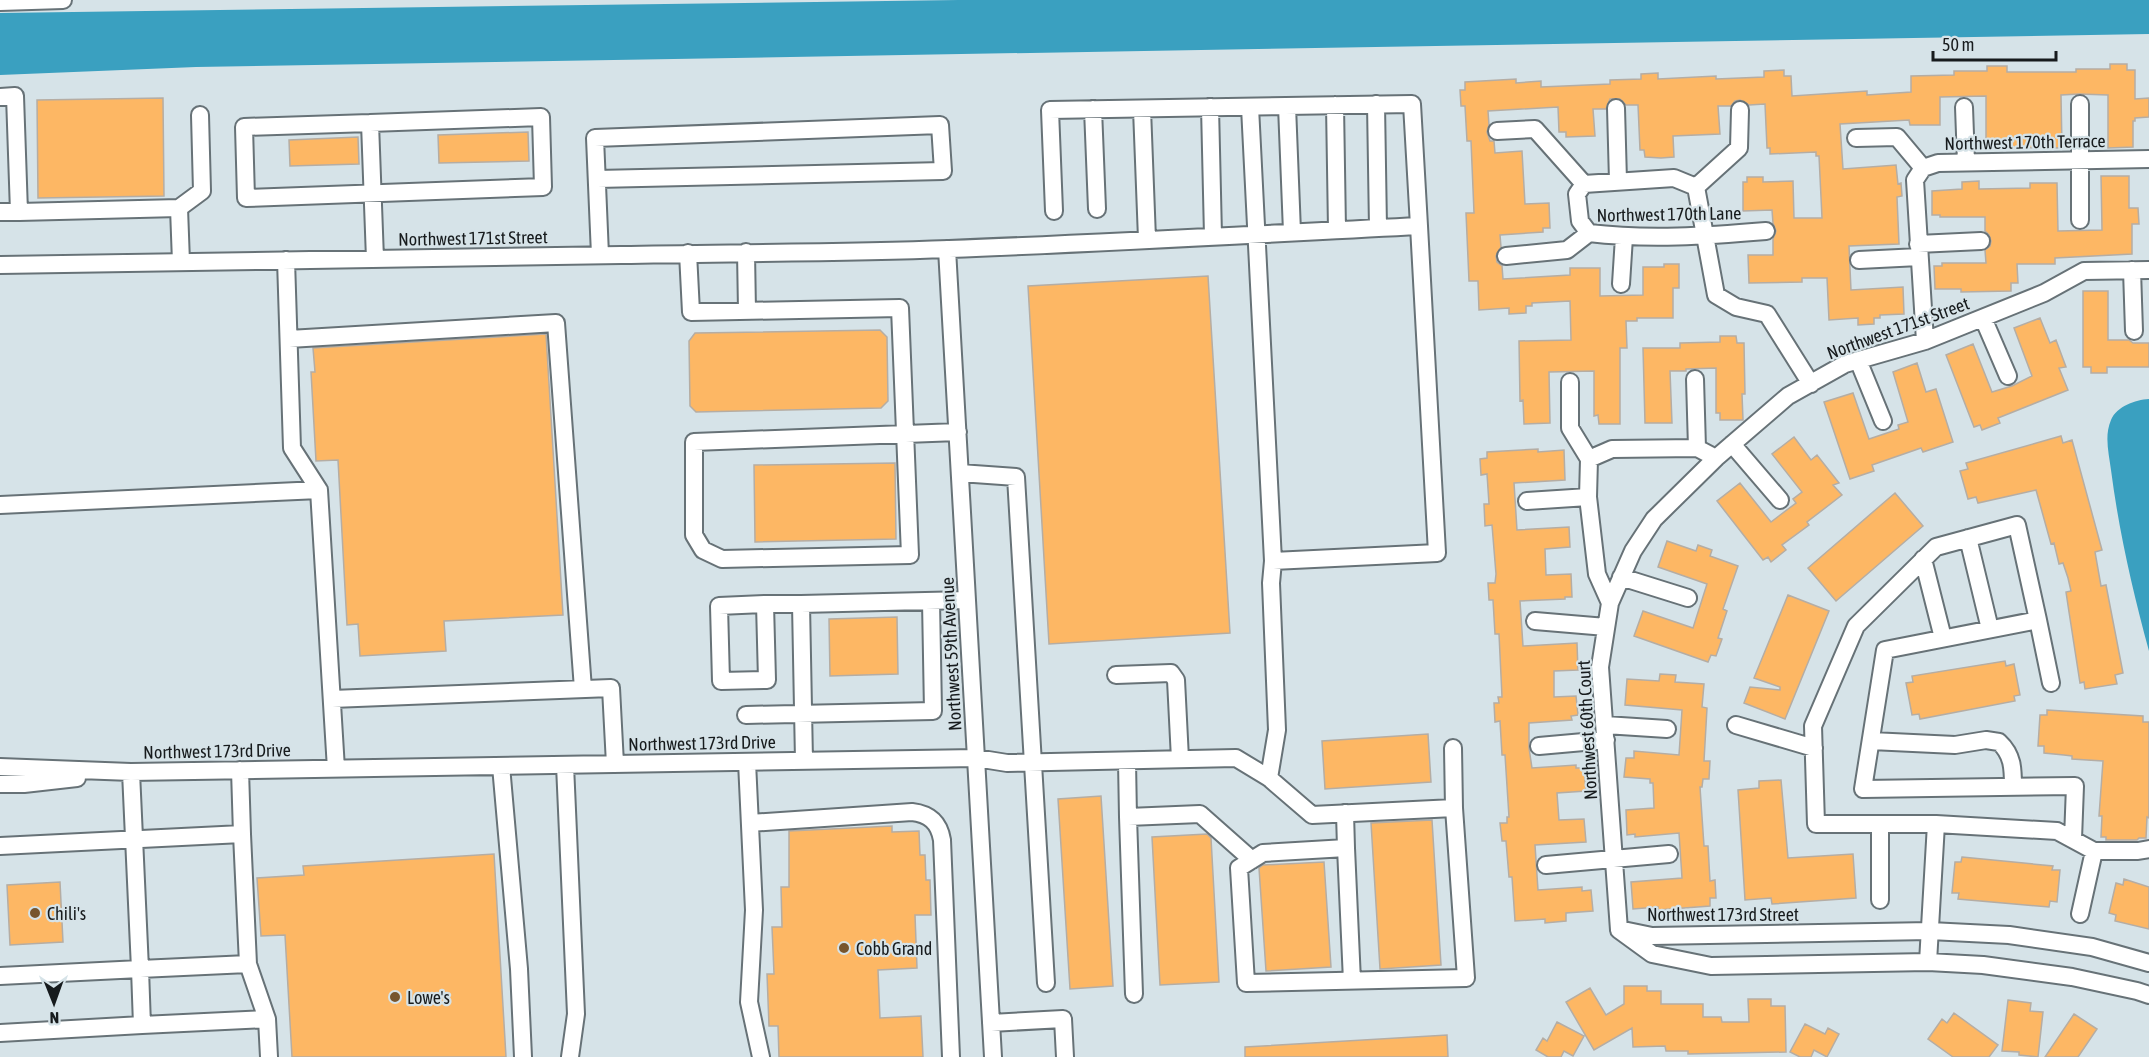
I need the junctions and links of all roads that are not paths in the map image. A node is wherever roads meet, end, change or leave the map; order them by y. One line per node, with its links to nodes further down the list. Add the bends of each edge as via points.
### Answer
1 (63, 0): 2 (street)
2 (20, 1): 3 (street)
3 (0, 2)
4 (0, 97): 33 (street, via 15,96)
5 (2080, 104): 21 (street)
6 (1335, 105): 7 (street); 8 (street); 37 (street)
7 (1376, 105): 35 (street, via 1412,104); 36 (street)
8 (1287, 106): 10 (street); 39 (street)
9 (1210, 107): 10 (street); 14 (street); 42 (street)
10 (1250, 107): 41 (street)
11 (1964, 107): 22 (street)
12 (1616, 108): 25 (street)
13 (1093, 109): 14 (street); 30 (street); 31 (street, via 1050,110)
14 (1143, 109): 45 (street)
15 (1740, 110): 27 (street, via 1739,148)
16 (200, 115): 29 (street, via 202,191)
17 (370, 123): 28 (street); 28 (street, via 244,128 244,139 246,198); 28 (street, via 541,117 543,188)
18 (1497, 131): 26 (street, via 1535,129)
19 (1856, 138): 23 (street, via 1898,138)
20 (2149, 159): 21 (street, Northwest 170th Terrace)
21 (2079, 160): 22 (street, Northwest 170th Terrace); 34 (street)
22 (1966, 162): 23 (street, Northwest 170th Terrace)
23 (1923, 168): 48 (street, Northwest 170th Terrace, via 1915,180)
24 (597, 179): 24 (street, via 595,138 940,124 943,171); 51 (street)
25 (1618, 181): 26 (street); 27 (street, via 1674,178)
26 (1584, 184): 40 (street, via 1577,194 1580,221)
27 (1696, 187): 43 (street)
28 (372, 194): 53 (street)
29 (179, 208): 33 (street); 56 (street)
30 (1096, 208)
31 (1054, 211)
32 (0, 212): 33 (street)
33 (19, 212)
34 (2080, 220)
35 (1419, 226): 36 (street, Northwest 171st Street); 85 (street, via 1437,553)
36 (1378, 228): 37 (street, Northwest 171st Street)
37 (1337, 230): 39 (street, Northwest 171st Street)
38 (1766, 231): 43 (street, Northwest 170th Lane)
39 (1292, 232): 41 (street, Northwest 171st Street)
40 (1589, 233): 44 (street, Northwest 170th Lane); 52 (street, Northwest 170th Lane, via 1567,250)
41 (1256, 234): 42 (street, Northwest 171st Street); 85 (street)
42 (1212, 236): 45 (street, Northwest 171st Street)
43 (1706, 236): 44 (street, Northwest 170th Lane); 69 (street, via 1716,295 1736,307 1767,314)
44 (1624, 237): 59 (street)
45 (1147, 239): 47 (street, Northwest 171st Street)
46 (1981, 241): 48 (street)
47 (947, 249): 49 (street, Northwest 171st Street); 71 (street, Northwest 59th Avenue)
48 (1919, 250): 55 (street); 64 (street, Northwest 170th Terrace)
49 (746, 252): 50 (street, Northwest 171st Street); 60 (street)
50 (688, 254): 51 (street, Northwest 171st Street); 60 (street, via 691,312)
51 (600, 255): 53 (street, Northwest 171st Street)
52 (1506, 256)
53 (375, 259): 54 (street, Northwest 171st Street)
54 (286, 260): 56 (street, Northwest 171st Street); 63 (street)
55 (1859, 260)
56 (181, 262): 57 (street, Northwest 171st Street)
57 (0, 266)
58 (2141, 270): 61 (street, Northwest 171st Street, via 2084,271 2044,293); 62 (street)
59 (1621, 284)
60 (747, 311): 72 (street, via 900,308)
61 (1983, 318): 64 (street, Northwest 171st Street); 66 (street)
62 (2134, 331)
63 (289, 339): 78 (street, via 292,448); 100 (street, via 556,323)
64 (1925, 341): 65 (street, Northwest 171st Street)
65 (1858, 360): 69 (street, Northwest 171st Street); 70 (street)
66 (2007, 376)
67 (1695, 379): 74 (street)
68 (1570, 382): 76 (street, via 1570,428)
69 (1811, 384): 73 (street, Northwest 171st Street, via 1788,396)
70 (1882, 421)
71 (958, 432): 72 (street); 77 (street, Northwest 59th Avenue)
72 (905, 435): 72 (street, via 909,555 722,559 703,550 694,535 694,442)
73 (1732, 444): 75 (street, Northwest 171st Street); 80 (street)
74 (1697, 448): 75 (street); 76 (street, via 1612,449)
75 (1716, 458): 86 (street, Northwest 171st Street, via 1654,519)
76 (1589, 459): 79 (street)
77 (960, 472): 88 (street, Northwest 59th Avenue); 116 (street, via 1016,477)
78 (319, 490): 82 (street); 101 (street)
79 (1588, 497): 81 (street); 90 (street, via 1597,574)
80 (1780, 500)
81 (1527, 501)
82 (0, 506)
83 (1968, 538): 84 (street, via 1936,547); 93 (street, via 2017,525); 96 (street)
84 (1923, 559): 97 (street); 110 (street, via 1856,626 1813,726)
85 (1273, 561): 124 (street, via 1277,730)
86 (1621, 577): 87 (street); 90 (street, Northwest 171st Street)
87 (1688, 598)
88 (967, 600): 89 (street); 111 (street, Northwest 59th Avenue)
89 (931, 601): 92 (street); 102 (street, via 933,711)
90 (1610, 603): 95 (street, Northwest 60th Court)
91 (765, 604): 91 (street, via 767,680 721,681 719,606); 92 (street)
92 (801, 604): 102 (street)
93 (2038, 620): 96 (street); 99 (street)
94 (1535, 621): 95 (street)
95 (1606, 627): 106 (street, Northwest 60th Court, via 1600,667)
96 (1990, 629): 97 (street)
97 (1943, 638): 107 (street, via 1885,650)
98 (1116, 675): 112 (street, via 1171,673 1176,680)
99 (2051, 682)
100 (583, 689): 101 (street); 117 (street, via 611,688)
101 (332, 699): 121 (street)
102 (803, 714): 103 (street); 113 (street)
103 (746, 715)
104 (1736, 725): 110 (street)
105 (1666, 729): 106 (street)
106 (1605, 733): 108 (street); 141 (street, Northwest 60th Court)
107 (1871, 741): 126 (street, via 1956,745 1999,742 2010,755); 126 (street, via 1863,789)
108 (1539, 746)
109 (1453, 748): 127 (street)
110 (1814, 748): 131 (street, via 1816,824)
111 (976, 758): 113 (street, Northwest 173rd Drive); 116 (street, Northwest 173rd Drive); 158 (street, Northwest 59th Avenue)
112 (1180, 759): 114 (street, Northwest 173rd Drive); 124 (street, Northwest 173rd Drive, via 1236,758)
113 (804, 761): 115 (street, Northwest 173rd Drive)
114 (1127, 761): 116 (street, Northwest 173rd Drive); 129 (street)
115 (747, 762): 117 (street, Northwest 173rd Drive); 130 (street)
116 (1034, 763): 154 (street)
117 (615, 764): 118 (street, Northwest 173rd Drive)
118 (565, 765): 119 (street, Northwest 173rd Drive); 163 (street, via 576,1014)
119 (501, 766): 121 (street, Northwest 173rd Drive); 162 (street)
120 (0, 767): 123 (street, Northwest 173rd Drive)
121 (336, 769): 122 (street, Northwest 173rd Drive)
122 (240, 770): 123 (street, Northwest 173rd Drive); 133 (street)
123 (131, 772): 125 (street, Northwest 173rd Drive); 134 (street)
124 (1269, 778): 128 (street, Northwest 173rd Drive, via 1312,815)
125 (0, 784)
126 (2013, 787): 135 (street, via 2075,786)
127 (1454, 808): 128 (street, Northwest 173rd Drive); 153 (street, via 1466,978)
128 (1345, 813): 137 (street)
129 (1128, 817): 142 (street, via 1200,814); 155 (street)
130 (750, 823): 164 (street, via 754,910 749,1002); 165 (street, via 912,812 936,823 942,840)
131 (1880, 824): 132 (street); 144 (street)
132 (1935, 825): 135 (street, via 2057,831); 147 (street)
133 (242, 834): 134 (street); 150 (street)
134 (134, 839): 136 (street); 151 (street)
135 (2073, 840): 139 (street)
136 (0, 846)
137 (1346, 848): 142 (street, via 1263,853); 153 (street)
138 (2149, 849): 139 (street)
139 (2094, 851): 145 (street)
140 (1669, 854): 141 (street)
141 (1614, 859): 143 (street); 146 (street, Northwest 60th Court)
142 (1252, 860): 153 (street, via 1239,868 1246,983)
143 (1546, 865)
144 (1880, 900)
145 (2080, 914)
146 (1619, 930): 147 (street, Northwest 173rd Street, via 1652,936); 148 (street, Northwest 173rd Street, via 1652,954 1711,966)
147 (1929, 931): 148 (street); 149 (street, Northwest 173rd Street, via 2009,935 2092,947)
148 (1928, 962): 156 (street, Northwest 173rd Street, via 2072,977)
149 (2149, 963)
150 (248, 964): 151 (street); 157 (street)
151 (140, 969): 152 (street); 159 (street)
152 (0, 976)
153 (1352, 981)
154 (1046, 983)
155 (1134, 994)
156 (2149, 995)
157 (267, 1019): 159 (street); 161 (street)
158 (991, 1023): 166 (street, Northwest 59th Avenue); 167 (street, via 1063,1018)
159 (142, 1025): 160 (street)
160 (0, 1033)
161 (269, 1057)
162 (524, 1057)
163 (570, 1057)
164 (762, 1057)
165 (951, 1057)
166 (993, 1057)
167 (1065, 1057)

